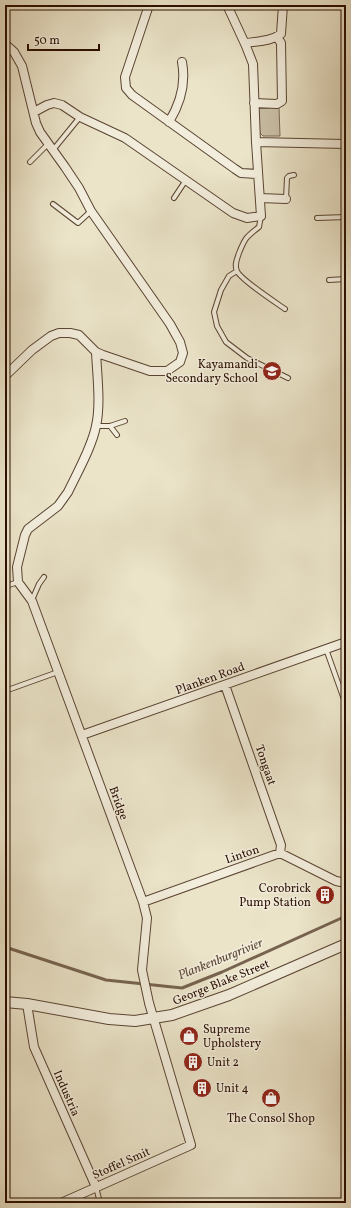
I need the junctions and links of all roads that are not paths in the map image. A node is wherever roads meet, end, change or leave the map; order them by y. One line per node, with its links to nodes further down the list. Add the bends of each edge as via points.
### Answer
1 (149, 5): 12 (street, via 125,77 125,85 132,95)
2 (226, 5): 7 (street)
3 (279, 5): 5 (street, via 280,29)
4 (283, 5): 7 (street, via 281,34 276,38)
5 (277, 37): 7 (street); 9 (street, via 281,43 282,101 277,104)
6 (5, 44): 10 (street, via 14,52 22,66)
7 (247, 44): 9 (street, via 253,64)
8 (182, 62): 12 (street, via 183,85)
9 (254, 103): 13 (street)
10 (34, 112): 11 (street, via 46,104 54,103 62,105); 15 (street, via 36,123)
11 (80, 117): 15 (lane); 19 (street, via 125,138)
12 (169, 122): 17 (street, via 241,173)
13 (256, 142): 14 (street); 17 (street)
14 (346, 144)
15 (50, 147): 16 (lane); 24 (street, via 79,188)
16 (30, 162)
17 (258, 174): 21 (street)
18 (294, 175): 22 (lane, via 287,178)
19 (187, 180): 20 (lane); 25 (street, via 233,213 247,218)
20 (174, 198)
21 (260, 198): 22 (street); 25 (street)
22 (286, 199)
23 (53, 204): 24 (lane, via 78,223)
24 (91, 211): 32 (street, via 170,324 183,353 180,362 167,371 158,372)
25 (261, 216): 28 (lane, via 259,227 246,237 236,262)
26 (346, 216): 27 (lane)
27 (317, 218)
28 (237, 271): 31 (lane); 34 (lane, via 230,276 221,290 214,312 217,326 226,342 247,358)
29 (346, 279): 30 (lane)
30 (329, 280)
31 (284, 309)
32 (96, 352): 33 (street, via 78,335 55,334 32,350); 36 (street)
33 (5, 376)
34 (288, 378)
35 (125, 421): 37 (lane)
36 (96, 426): 37 (lane); 40 (street, via 91,443 68,492 58,506 28,529 17,567)
37 (110, 426): 38 (lane)
38 (117, 435)
39 (44, 577): 42 (lane)
40 (18, 582): 41 (lane); 42 (street, Bridge)
41 (5, 585)
42 (32, 600): 45 (street, Bridge)
43 (346, 642): 44 (street, Planken Road)
44 (326, 649): 46 (street, Planken Road); 48 (lane)
45 (58, 672): 47 (lane); 49 (street, Bridge)
46 (225, 685): 49 (street, Planken Road); 50 (street, Tongaat, via 281,845)
47 (5, 691)
48 (346, 705)
49 (82, 735): 52 (street, Bridge)
50 (280, 854): 51 (street, via 336,881); 52 (street, Linton)
51 (346, 882)
52 (143, 902): 56 (street, Bridge, via 147,918 142,970)
53 (346, 944): 56 (street, George Blake Street, via 229,995 172,1016)
54 (5, 1002): 55 (street, George Blake Street)
55 (27, 1004): 56 (street, George Blake Street, via 109,1019 135,1021); 58 (street, Industria, via 34,1047)
56 (154, 1018): 57 (street, Bridge)
57 (191, 1145): 58 (street, Stoffel Smit)
58 (96, 1187): 59 (street, Stoffel Smit); 60 (lane)
59 (60, 1203)
60 (100, 1203)

